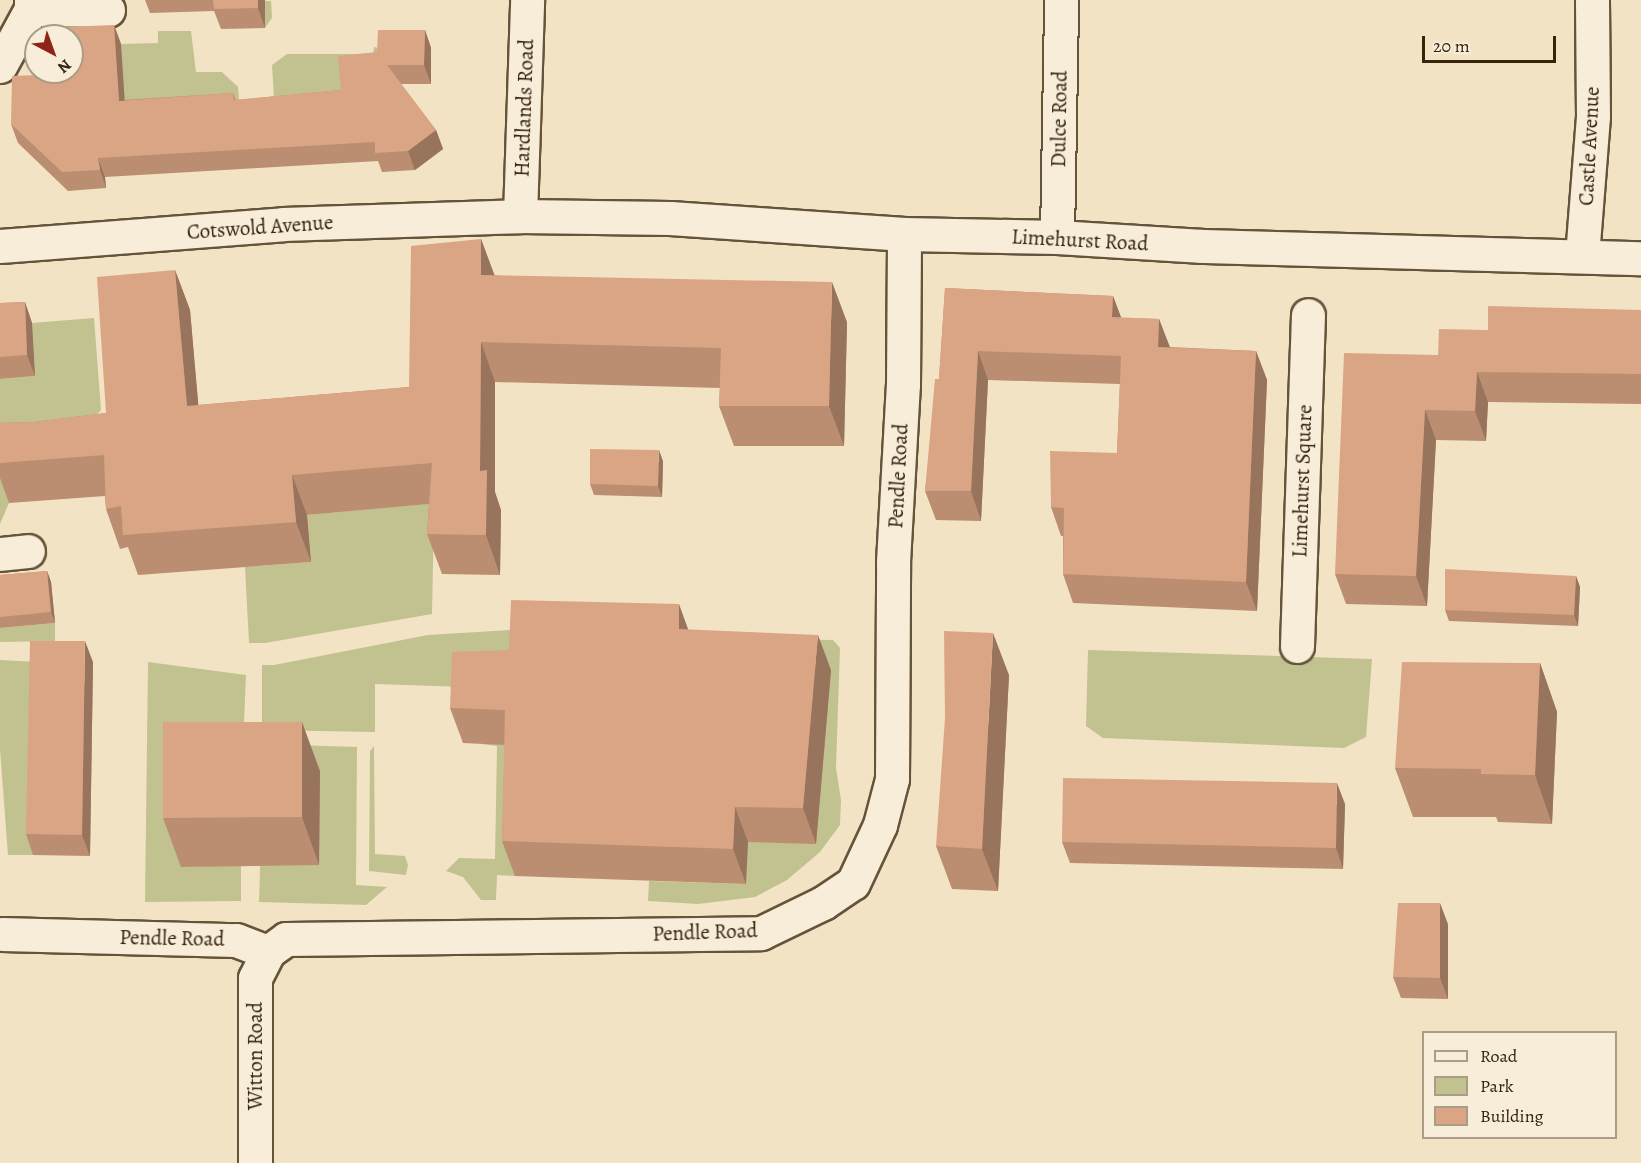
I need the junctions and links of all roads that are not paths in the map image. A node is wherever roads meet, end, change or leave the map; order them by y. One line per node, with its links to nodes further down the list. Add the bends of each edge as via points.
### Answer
1 (527, 0): 7 (street, Hardlands Road)
2 (1061, 0): 9 (street, Dulce Road)
3 (1592, 0): 11 (street, Castle Avenue, via 1593,116)
4 (31, 5): 5 (street); 6 (street)
5 (108, 10)
6 (0, 66)
7 (520, 216): 8 (street, Limehurst Road, via 670,218); 10 (street, Cotswold Avenue, via 283,224)
8 (904, 234): 9 (street, Limehurst Road); 16 (street, Pendle Road, via 903,384 892,585 892,779 879,825 853,883 823,903 761,933 286,939)
9 (1058, 237): 11 (street, Limehurst Road, via 1215,246)
10 (0, 246)
11 (1582, 256): 12 (street, Limehurst Road)
12 (1641, 258)
13 (1308, 315): 14 (street, Limehurst Square)
14 (1297, 646)
15 (2, 934): 16 (street, Pendle Road, via 236,940)
16 (268, 952): 17 (street, Witton Road, via 255,978)
17 (255, 1163)

